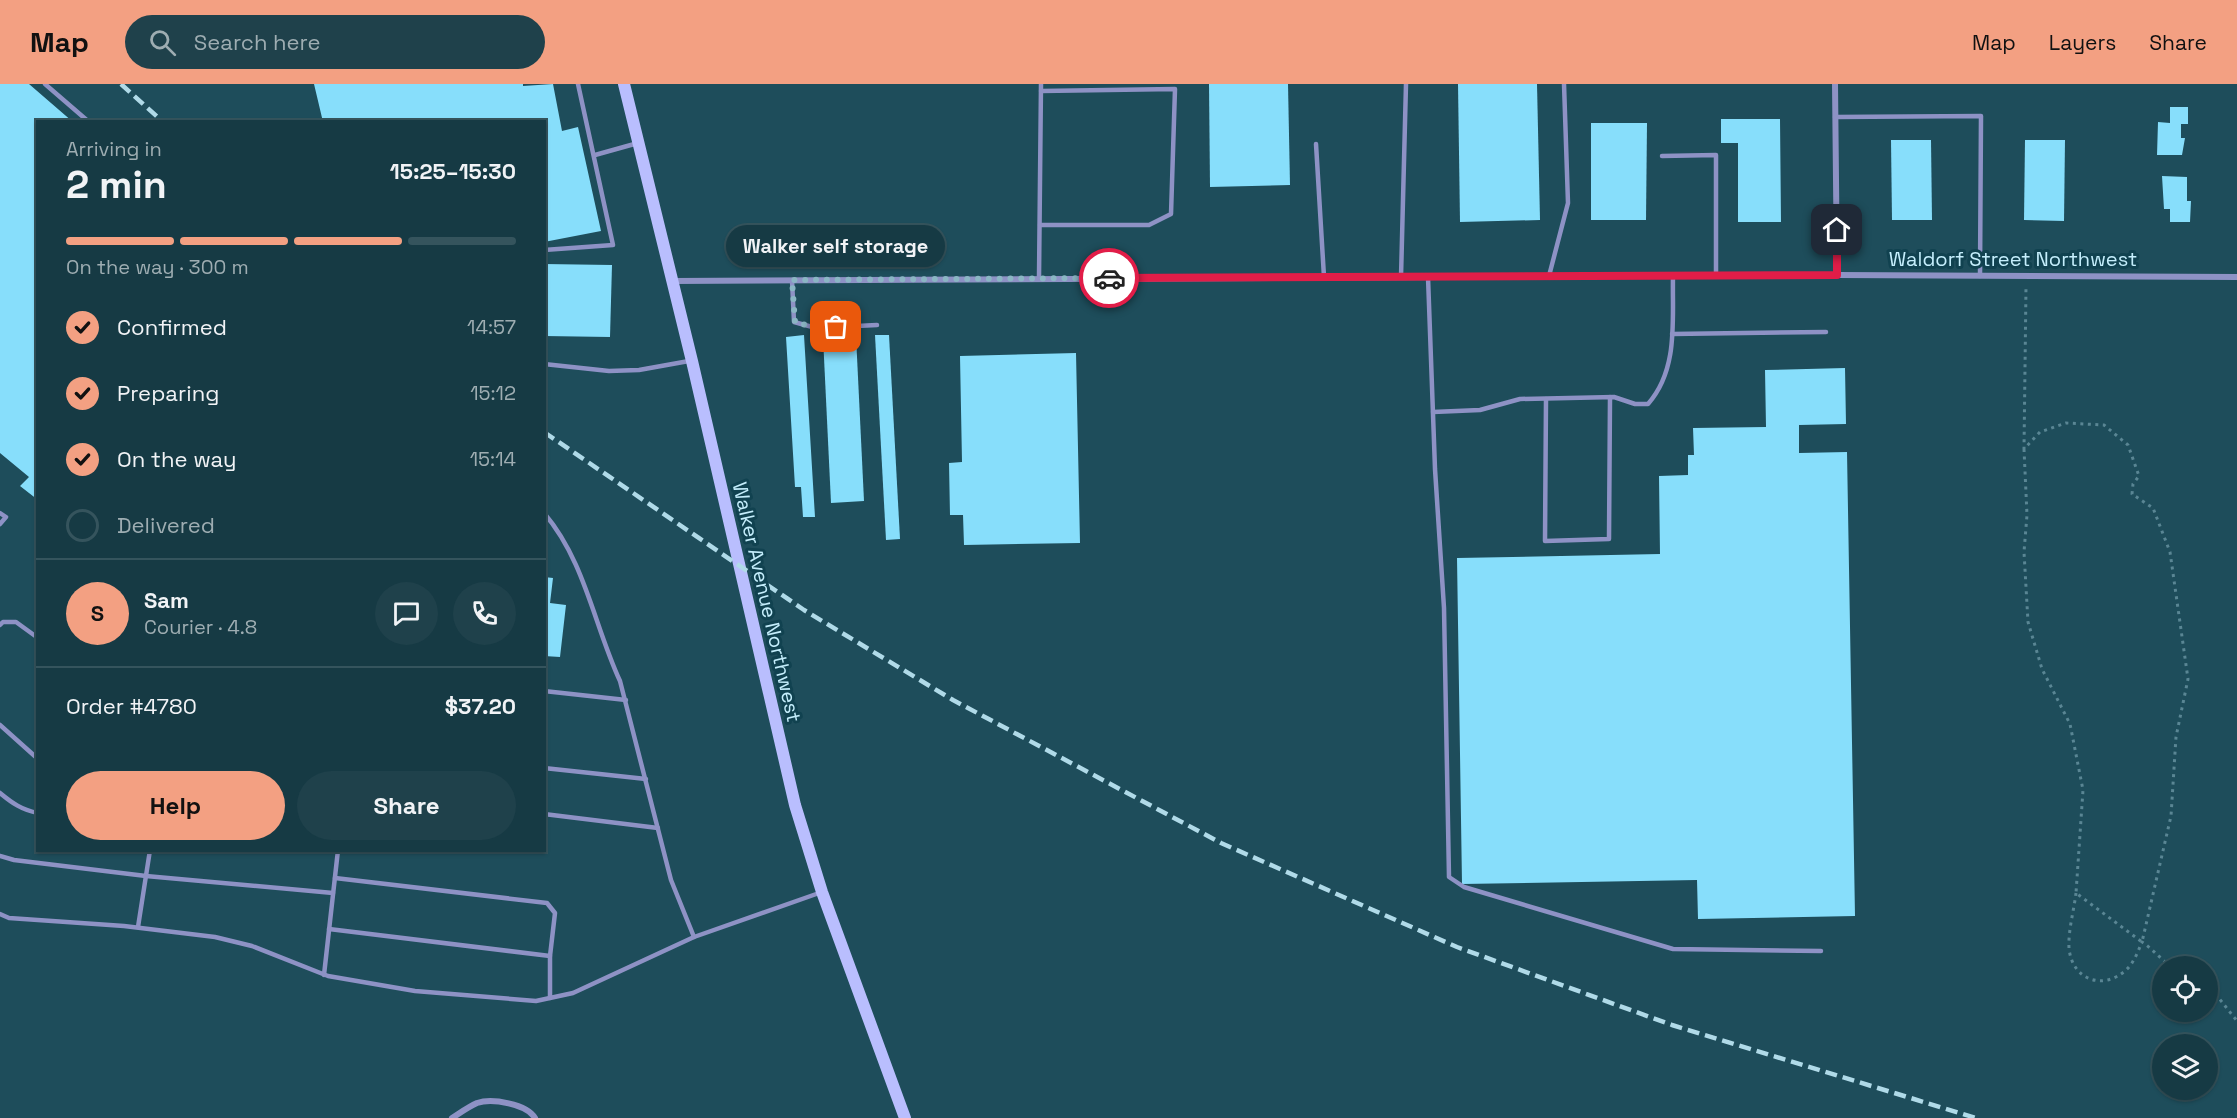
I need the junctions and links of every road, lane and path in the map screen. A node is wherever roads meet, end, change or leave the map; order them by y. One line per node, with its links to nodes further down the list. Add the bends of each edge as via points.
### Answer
1 (45, 84): 11 (lane)
2 (578, 84): 14 (lane)
3 (624, 84): 12 (main road, Walker Avenue Northwest)
4 (1041, 84): 9 (lane)
5 (1406, 84): 25 (lane)
6 (1564, 84): 19 (lane, via 1568,203)
7 (1835, 84): 10 (street)
8 (1175, 87): 9 (lane); 16 (lane, via 1171,214 1149,225)
9 (1041, 91): 16 (lane)
10 (1835, 117): 18 (street); 22 (lane, via 1981,116)
11 (87, 120)
12 (638, 143): 14 (lane); 30 (main road, Walker Avenue Northwest)
13 (1316, 144): 24 (lane)
14 (595, 155): 17 (lane, via 614,245)
15 (1662, 156): 21 (lane, via 1716,155)
16 (1040, 225): 28 (lane)
17 (546, 250)
18 (1837, 275): 21 (street, Waldorf Street Northwest); 22 (street, Waldorf Street Northwest)
19 (1549, 276): 20 (street, Waldorf Street Northwest); 26 (street, Waldorf Street Northwest)
20 (1672, 276): 21 (street, Waldorf Street Northwest); 33 (lane)
21 (1716, 276)
22 (1980, 276): 23 (street, Waldorf Street Northwest)
23 (2026, 276): 27 (street, Waldorf Street Northwest); 39 (path)
24 (1324, 277): 25 (street, Waldorf Street Northwest); 28 (street, Waldorf Street Northwest)
25 (1401, 277): 26 (street, Waldorf Street Northwest)
26 (1428, 277): 38 (lane)
27 (2237, 277)
28 (1039, 278): 29 (street, Waldorf Street Northwest)
29 (792, 280): 30 (street, Waldorf Street Northwest); 31 (lane, via 795,322 816,328)
30 (673, 281): 34 (main road, Walker Avenue Northwest)
31 (877, 325)
32 (1826, 332): 33 (lane)
33 (1672, 334): 36 (lane, via 1669,367 1648,404)
34 (692, 361): 35 (lane, via 609,371); 60 (main road, Walker Avenue Northwest, via 781,750)
35 (546, 364)
36 (1610, 397): 37 (lane); 37 (lane, via 1609,539 1545,541)
37 (1546, 399): 38 (lane, via 1520,399 1480,410)
38 (1433, 412): 68 (lane, via 1444,608 1449,877 1464,887 1672,949)
39 (2024, 449): 62 (path, via 2028,622 2042,669 2070,724 2083,790); 67 (path, via 2040,432 2066,423 2104,425 2128,445 2139,477 2132,494 2153,508 2170,552 2188,679 2176,736 2171,816)
40 (0, 513): 42 (lane, via 6,517)
41 (546, 515): 46 (lane, via 576,564)
42 (0, 524)
43 (0, 625): 44 (lane, via 16,622)
44 (36, 637)
45 (546, 691): 46 (lane)
46 (626, 700): 50 (lane)
47 (0, 725): 48 (lane)
48 (36, 757)
49 (546, 768): 50 (lane)
50 (646, 779): 54 (lane)
51 (0, 793): 52 (lane, via 13,804)
52 (36, 813)
53 (546, 814): 54 (lane)
54 (658, 828): 66 (lane, via 671,880)
55 (150, 852): 58 (lane)
56 (338, 852): 59 (lane)
57 (0, 856): 58 (lane)
58 (146, 876): 61 (lane); 64 (lane)
59 (335, 878): 61 (lane); 69 (lane, via 547,903 555,913)
60 (822, 892): 66 (lane); 77 (main road, Walker Avenue Northwest)
61 (333, 893): 65 (lane)
62 (2076, 893): 67 (path); 67 (path, via 2069,948 2073,964 2083,977 2110,980 2127,970)
63 (0, 914): 64 (lane, via 9,918)
64 (138, 927): 71 (lane, via 252,946)
65 (329, 929): 69 (lane); 71 (lane)
66 (694, 937): 72 (lane, via 573,993)
67 (2142, 942): 70 (path)
68 (1821, 951)
69 (550, 956): 72 (lane)
70 (2156, 956)
71 (324, 975): 72 (lane, via 415,992 536,1001)
72 (550, 998)
73 (2218, 998): 74 (path)
74 (2237, 1021)
75 (452, 1118): 76 (street, via 479,1102 512,1103)
76 (535, 1118)
77 (905, 1118)

